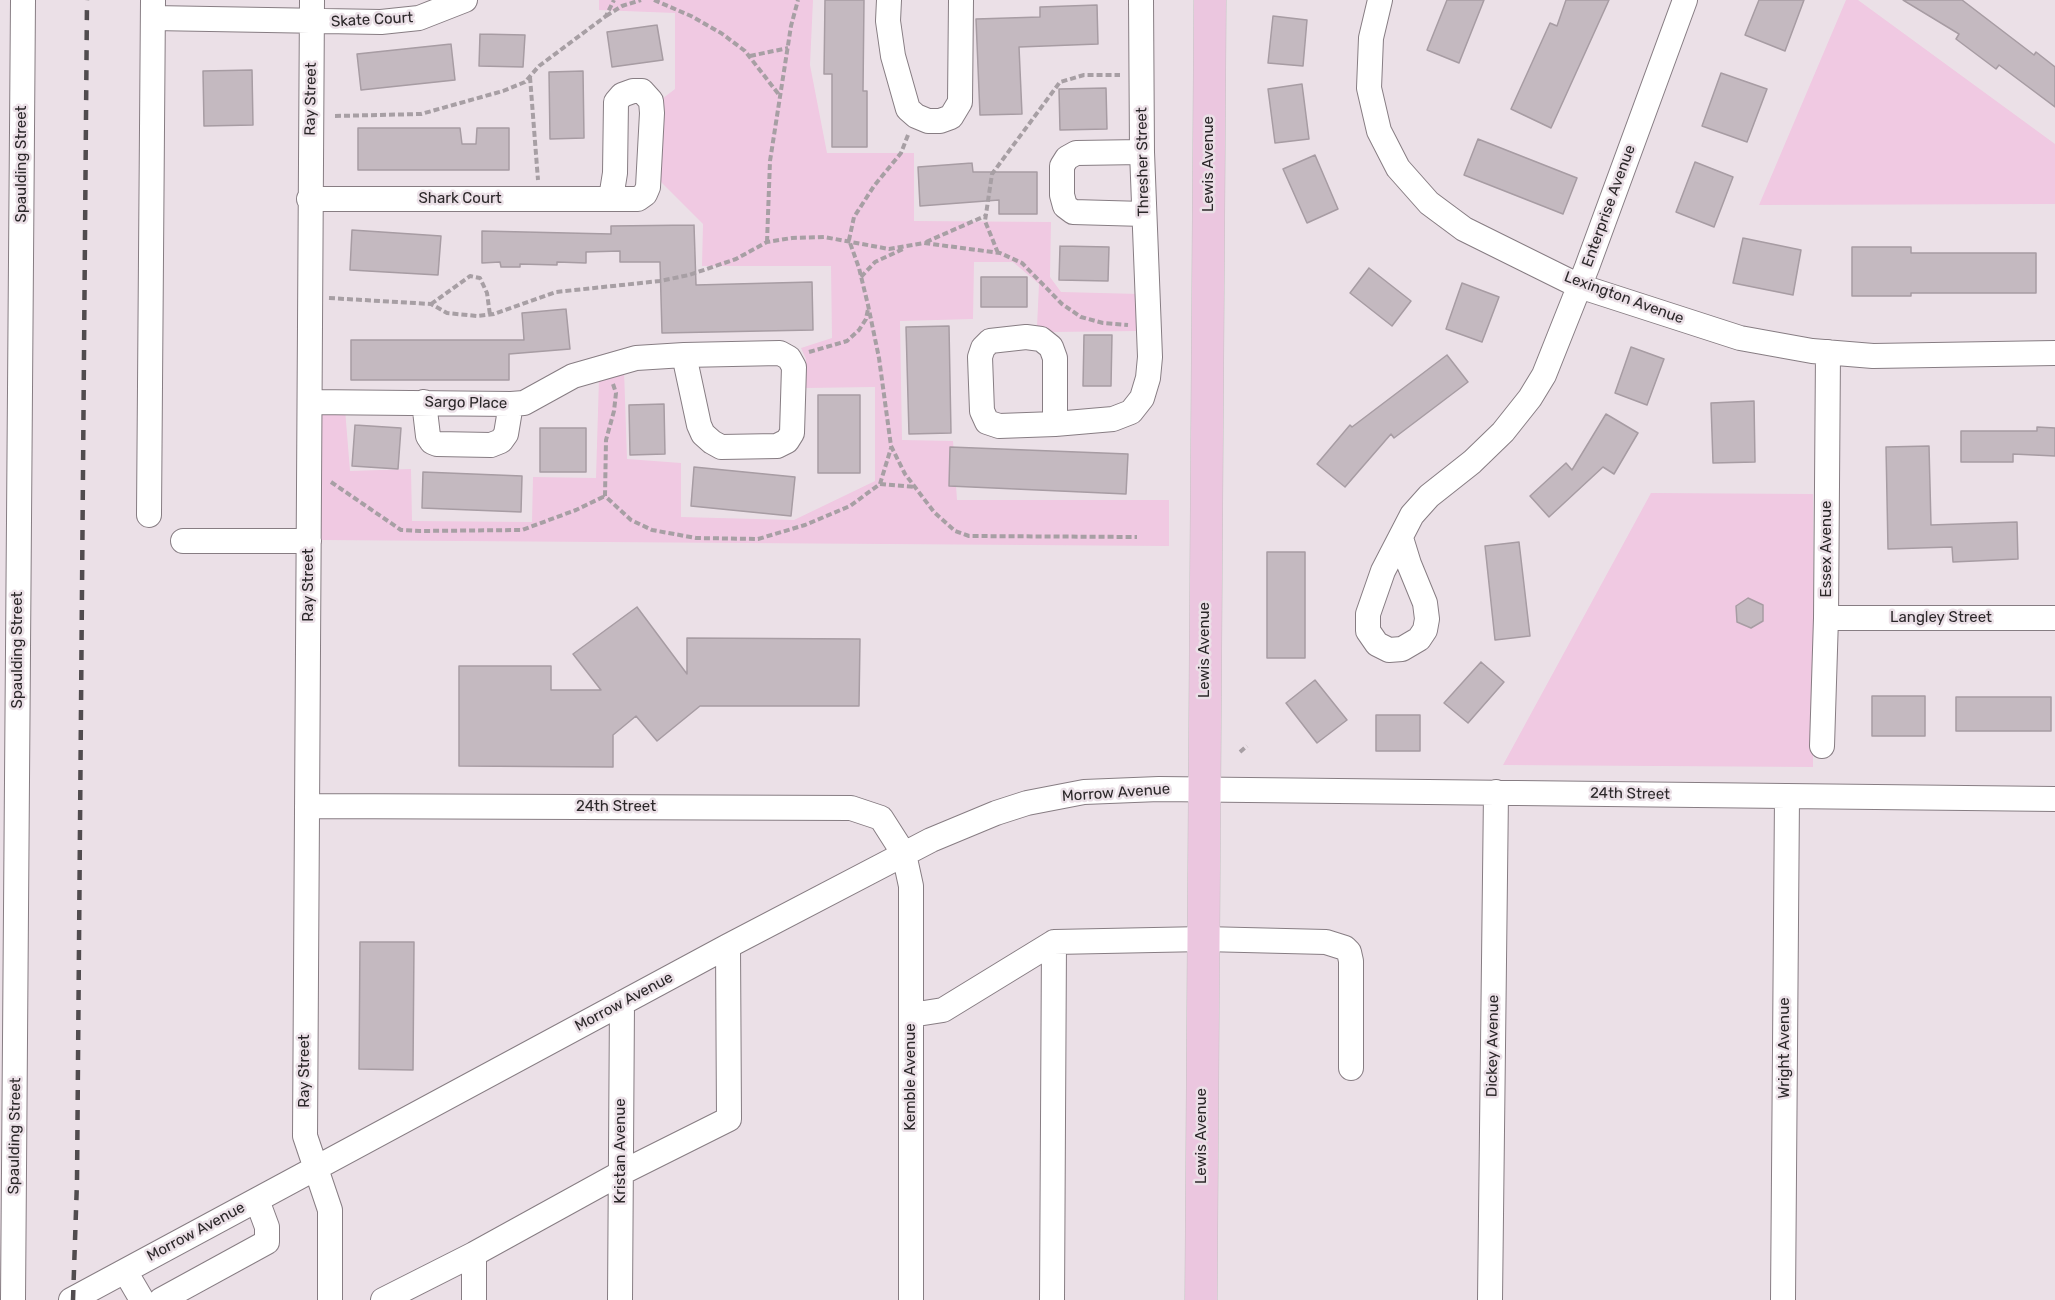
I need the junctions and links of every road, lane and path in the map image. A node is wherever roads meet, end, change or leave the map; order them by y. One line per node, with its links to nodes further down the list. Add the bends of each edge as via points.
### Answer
1 (23, 0): 36 (street, Spaulding Street)
2 (465, 0): 14 (street, Skate Court, via 419,18 381,22 335,23)
3 (614, 0): 15 (path)
4 (641, 0): 15 (path)
5 (654, 0): 17 (path, via 721,33)
6 (798, 0): 16 (path)
7 (889, 0): 22 (street, via 893,56 908,109)
8 (961, 0): 22 (street, via 960,102 951,117 940,122)
9 (1141, 0): 18 (street, Thresher Street)
10 (1210, 0): 69 (main road, Lewis Avenue)
11 (1380, 0): 35 (street, Lexington Avenue, via 1371,38 1369,88 1379,131 1398,168 1429,203 1464,229)
12 (1685, 0): 35 (street, Enterprise Avenue)
13 (153, 9): 14 (street, Skate Court); 57 (street)
14 (312, 10): 26 (street, Ray Street)
15 (606, 16): 19 (path)
16 (788, 48): 17 (path); 20 (path)
17 (750, 56): 20 (path)
18 (1142, 75): 23 (street, Thresher Street); 28 (path, via 1084,75 1060,82 992,174)
19 (530, 76): 21 (path, via 503,91 421,114); 25 (path)
20 (780, 96): 30 (path, via 770,161)
21 (335, 116)
22 (916, 116): 29 (path, via 901,153 854,217)
23 (1142, 152): 27 (street, Thresher Street); 27 (street, via 1076,153 1062,166 1062,195 1072,212)
24 (611, 198): 25 (street, Shark Court)
25 (537, 199): 26 (street, Shark Court)
26 (309, 200): 47 (street, Ray Street)
27 (1144, 214): 41 (street, Thresher Street)
28 (986, 216): 31 (path); 33 (path)
29 (849, 240): 30 (path, via 824,237); 32 (path, via 889,249); 34 (path)
30 (767, 242): 40 (path, via 736,259 689,276 556,292)
31 (924, 243): 32 (path); 33 (path)
32 (907, 247): 34 (path, via 875,262)
33 (998, 252): 41 (path, via 1022,263 1062,304 1081,317 1103,323)
34 (861, 277): 39 (path)
35 (1579, 285): 42 (street, Lexington Avenue, via 1740,338); 59 (street, Enterprise Avenue, via 1544,375 1530,398 1503,432 1423,502)
36 (10, 289): 51 (street, Spaulding Street)
37 (328, 298): 38 (path)
38 (431, 304): 40 (path, via 447,313); 40 (path, via 470,276 480,278 484,285)
39 (868, 305): 45 (path, via 866,318 848,340); 52 (path)
40 (490, 315)
41 (1149, 326): 50 (street, Thresher Street, via 1148,378 1142,398 1131,412 1113,420)
42 (1828, 352): 43 (street, Lexington Avenue, via 1873,356); 62 (street, Essex Avenue)
43 (2055, 353)
44 (684, 355): 45 (street, Sargo Place, via 780,353); 45 (street, via 699,425 703,434 721,447 777,446 787,441 792,433 794,367); 46 (street, Sargo Place, via 636,358)
45 (789, 358)
46 (609, 366): 49 (street, Sargo Place, via 573,376 524,403); 56 (path, via 616,393 606,440)
47 (310, 402): 48 (street, Sargo Place); 61 (street, Ray Street)
48 (424, 402): 49 (street, Sargo Place); 49 (street, via 428,436 437,444 490,445 501,441 506,434)
49 (511, 404)
50 (1055, 424)
51 (10, 440): 64 (street, Spaulding Street)
52 (891, 446): 54 (path); 55 (path)
53 (329, 481): 56 (path, via 401,530 522,530)
54 (880, 484): 55 (path); 56 (path, via 850,506 758,539 696,538 652,530 631,520)
55 (915, 487): 58 (path, via 934,512 955,531 969,536)
56 (605, 496)
57 (149, 515)
58 (1137, 537)
59 (1401, 538)
60 (183, 541): 61 (street)
61 (309, 542): 73 (street, Ray Street)
62 (1826, 618): 63 (street, Langley Street); 66 (street, Essex Avenue)
63 (2055, 618)
64 (9, 639): 68 (street, Spaulding Street)
65 (1247, 746): 67 (path)
66 (1822, 746)
67 (1240, 752)
68 (8, 774): 86 (street, Spaulding Street)
69 (1204, 789): 70 (street, 24th Street); 74 (street, Morrow Avenue, via 1093,791 1054,797 996,813); 75 (main road, Lewis Avenue)
70 (1496, 792): 71 (street, 24th Street); 97 (street, Dickey Avenue)
71 (1786, 796): 72 (street, 24th Street); 98 (street, Wright Avenue)
72 (2055, 799)
73 (307, 806): 74 (street, 24th Street, via 851,808 881,818); 81 (street, Ray Street, via 305,1136)
74 (904, 854): 77 (street, Morrow Avenue); 79 (street, Kemble Avenue, via 911,886)
75 (1204, 939): 76 (street); 80 (street, via 1326,942 1345,948 1351,961); 96 (main road, Lewis Avenue)
76 (1054, 942): 79 (street, via 943,1010); 95 (street)
77 (728, 946): 78 (street, Morrow Avenue); 82 (street, via 729,1119)
78 (622, 1003): 81 (street, Morrow Avenue); 82 (street, Kristan Avenue)
79 (911, 1015): 94 (street, Kemble Avenue)
80 (1351, 1068)
81 (316, 1168): 83 (street, Morrow Avenue); 90 (street, Ray Street, via 330,1210)
82 (621, 1173): 84 (street); 93 (street, Kristan Avenue)
83 (257, 1200): 85 (street, Morrow Avenue); 89 (street, via 267,1227 267,1242)
84 (474, 1254): 91 (street); 92 (street)
85 (125, 1271): 87 (street, Morrow Avenue); 88 (street)
86 (13, 1300)
87 (71, 1300)
88 (142, 1300)
89 (160, 1300)
90 (330, 1300)
91 (383, 1300)
92 (474, 1300)
93 (621, 1300)
94 (911, 1300)
95 (1052, 1300)
96 (1201, 1300)
97 (1491, 1300)
98 (1783, 1300)

